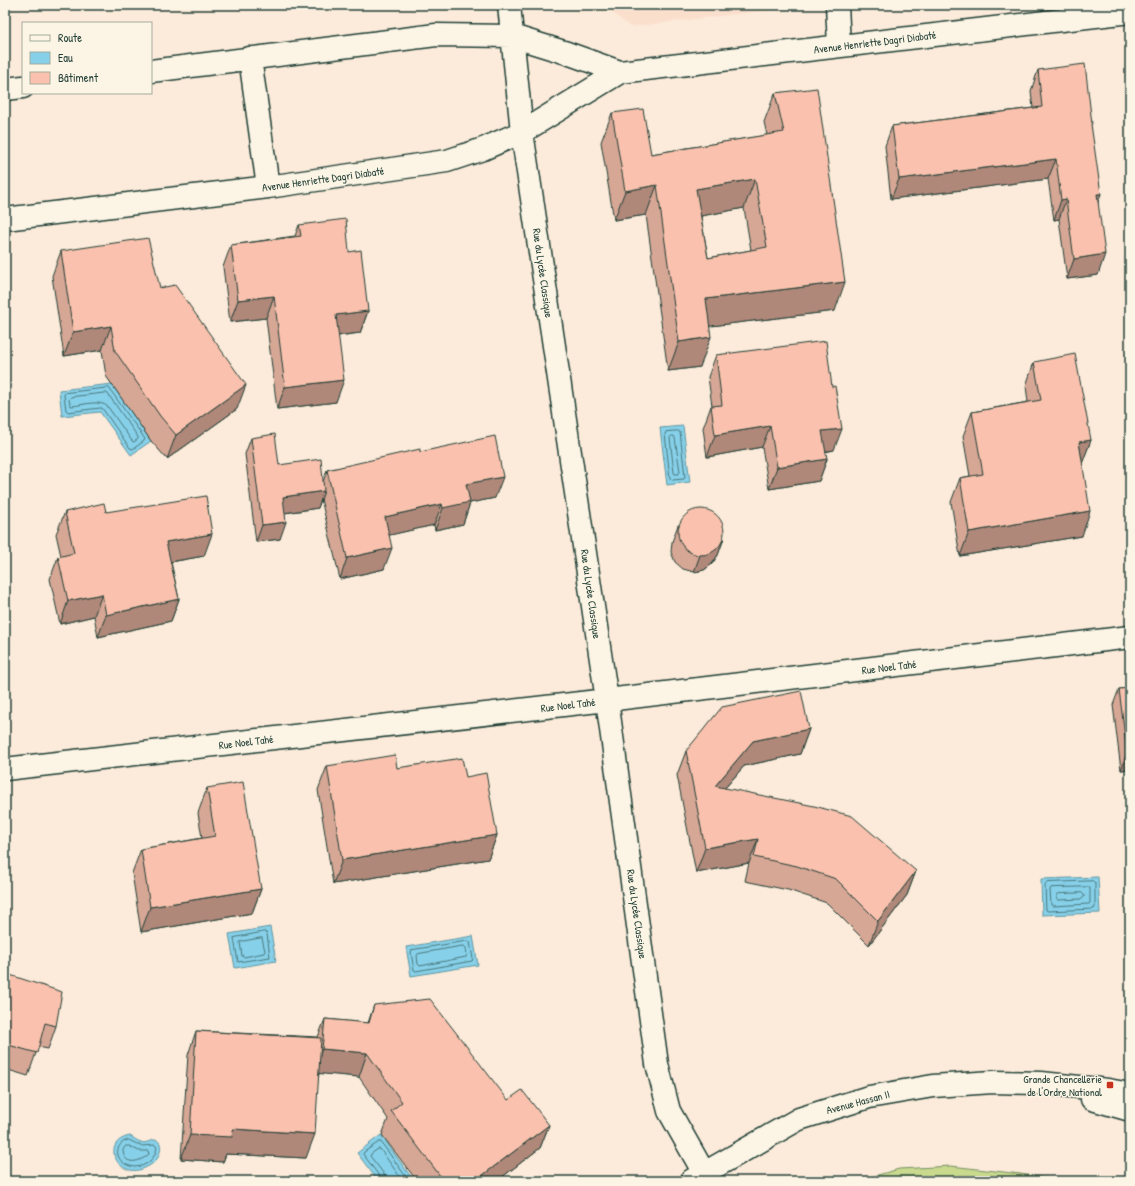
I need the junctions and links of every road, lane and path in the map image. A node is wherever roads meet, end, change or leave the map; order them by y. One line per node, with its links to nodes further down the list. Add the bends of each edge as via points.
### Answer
1 (509, 5): 4 (street, Rue du Lycée Classique)
2 (838, 5): 5 (street)
3 (1130, 12): 5 (street, Avenue Henriette Dagri Diabaté)
4 (512, 36): 6 (street, Avenue Henriette Dagri Diabaté, via 436,35); 8 (street, Avenue Henriette Dagri Diabaté); 11 (street, Rue du Lycée Classique)
5 (839, 46): 8 (street, Avenue Henriette Dagri Diabaté)
6 (250, 58): 7 (street, Avenue Henriette Dagri Diabaté); 12 (street)
7 (152, 70)
8 (620, 72): 11 (street, Avenue Henriette Dagri Diabaté)
9 (22, 87): 10 (street)
10 (5, 89)
11 (522, 132): 12 (street, Avenue Henriette Dagri Diabaté, via 447,161); 15 (street, Rue du Lycée Classique)
12 (268, 187): 13 (street, Avenue Henriette Dagri Diabaté)
13 (5, 219)
14 (1130, 637): 15 (street, Rue Noel Tahé)
15 (607, 700): 16 (street, Rue Noel Tahé); 20 (street, Rue du Lycée Classique, via 657,1064 669,1111)
16 (5, 769)
17 (1041, 1083): 18 (street, Avenue Hassan II); 19 (street, Avenue Hassan II); 20 (street, Avenue Hassan II, via 993,1082 933,1086 869,1096 799,1119)
18 (1130, 1094)
19 (1130, 1110)
20 (698, 1177)

